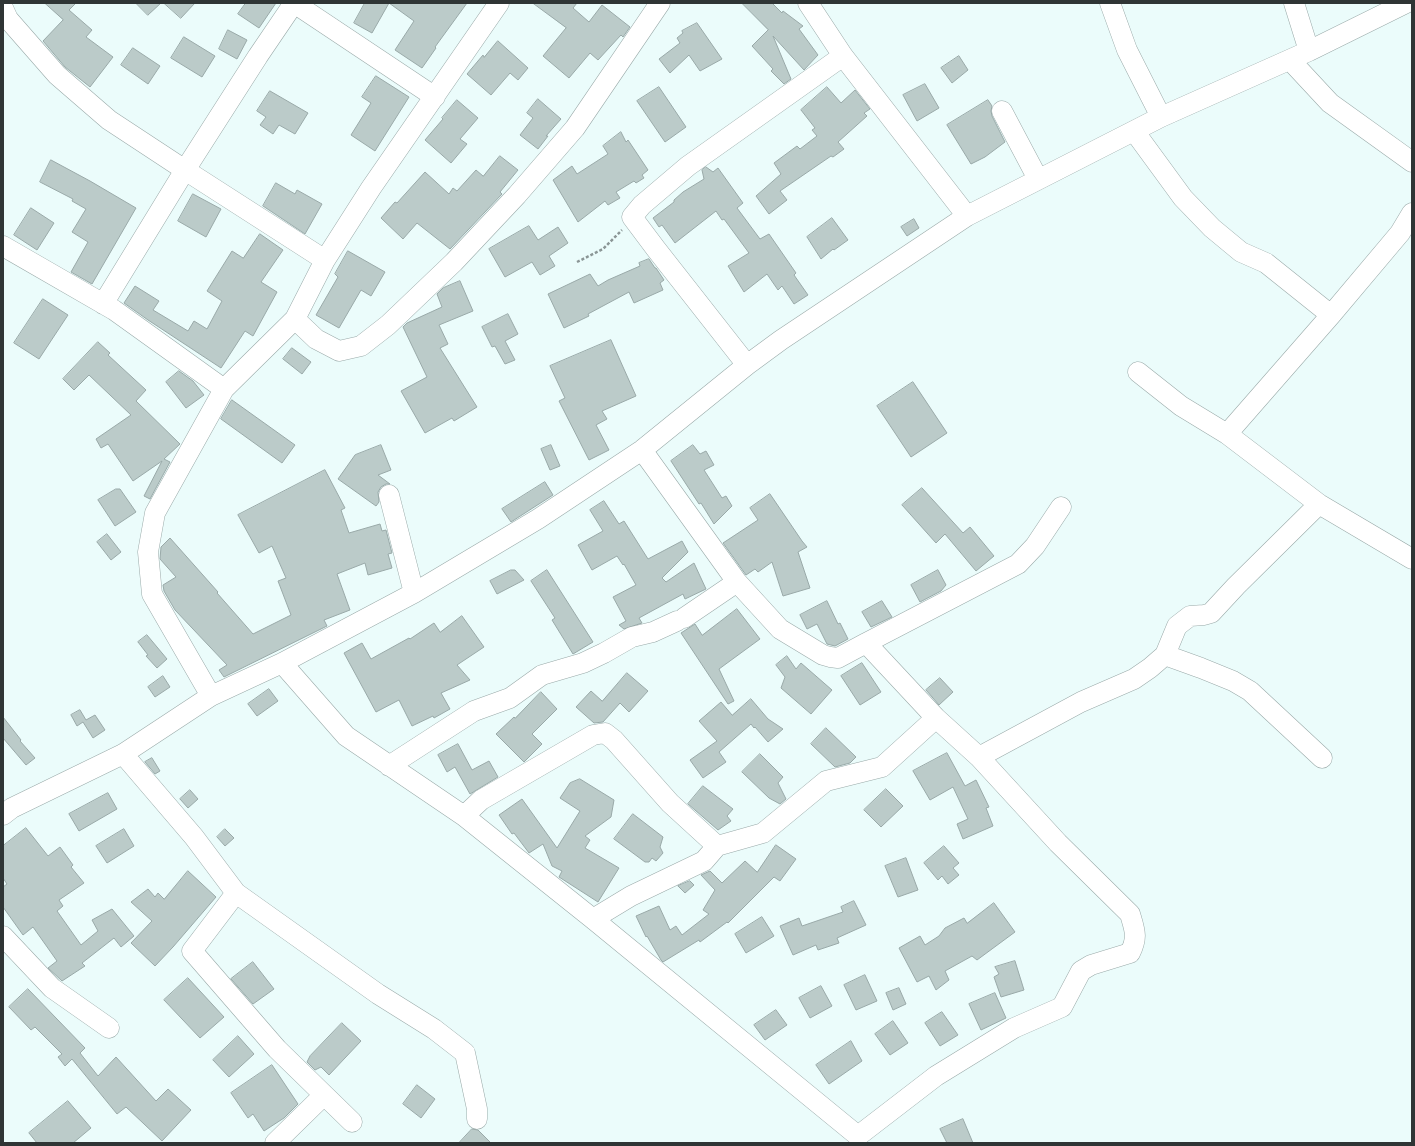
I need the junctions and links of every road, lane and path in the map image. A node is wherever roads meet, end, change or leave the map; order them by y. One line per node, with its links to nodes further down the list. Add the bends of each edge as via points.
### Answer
1 (294, 3): 12 (street); 17 (street)
2 (499, 3): 12 (street)
3 (660, 3): 27 (street, via 575,128 518,195 454,262 388,325 361,346 339,351 316,339)
4 (808, 3): 10 (street)
5 (1110, 3): 14 (street, via 1127,50)
6 (1294, 3): 9 (street)
7 (1406, 3): 9 (street)
8 (3, 8): 17 (street, via 8,19 57,75 109,120)
9 (1309, 51): 11 (street)
10 (843, 56): 20 (street); 21 (street, via 688,166 642,205)
11 (1290, 60): 14 (street); 16 (street, via 1330,104)
12 (436, 97): 23 (street, via 371,188)
13 (1002, 111): 18 (street)
14 (1161, 118): 15 (street)
15 (1134, 131): 18 (street); 26 (street, via 1183,198 1212,228 1242,252 1266,263)
16 (1412, 162)
17 (185, 170): 23 (street); 25 (street)
18 (1038, 179): 20 (street)
19 (1412, 213): 26 (street, via 1400,233)
20 (967, 216): 28 (street)
21 (632, 217): 24 (path, via 603,249); 28 (street)
22 (3, 246): 25 (street)
23 (325, 260): 27 (street)
24 (577, 262)
25 (103, 304): 30 (street)
26 (1331, 315): 31 (street)
27 (295, 318): 30 (street)
28 (747, 365): 32 (street)
29 (1138, 372): 31 (street, via 1181,406)
30 (224, 389): 42 (street, via 155,513 148,552 152,594)
31 (1226, 434): 34 (street)
32 (642, 450): 37 (street); 38 (street, via 538,519)
33 (389, 495): 38 (street)
34 (1319, 504): 36 (street); 40 (street, via 1211,613 1190,616 1177,626)
35 (1061, 507): 39 (street, via 1035,546 1018,564)
36 (1412, 559)
37 (737, 582): 39 (street, via 780,629 823,655 838,658); 47 (street, via 681,619 653,632 632,637 583,663 542,675 510,698 474,711)
38 (414, 593): 41 (street)
39 (866, 642): 43 (street)
40 (1165, 655): 45 (street, via 1134,679 1080,702); 46 (street, via 1233,681 1250,691)
41 (282, 663): 42 (street); 47 (street, via 346,736)
42 (211, 696): 44 (street)
43 (936, 718): 45 (street); 50 (street, via 882,767 826,781 763,833)
44 (123, 754): 48 (street, via 12,808); 51 (street, via 194,837)
45 (979, 757): 52 (street, via 1058,843 1130,914 1135,942 1130,953 1090,965 1081,971 1062,1007 1014,1028 936,1076 858,1136)
46 (1322, 758)
47 (389, 766): 49 (street)
48 (3, 815)
49 (464, 816): 50 (street, via 481,800 593,735 605,733 670,803); 52 (street)
50 (718, 846): 52 (street, via 704,861 631,896)
51 (236, 893): 55 (street, via 192,951 277,1049); 56 (street, via 378,994 434,1028 465,1053)
52 (593, 920)
53 (3, 936): 54 (street, via 52,988)
54 (109, 1028)
55 (324, 1095): 57 (street); 58 (street)
56 (477, 1119)
57 (352, 1122)
58 (275, 1143)

